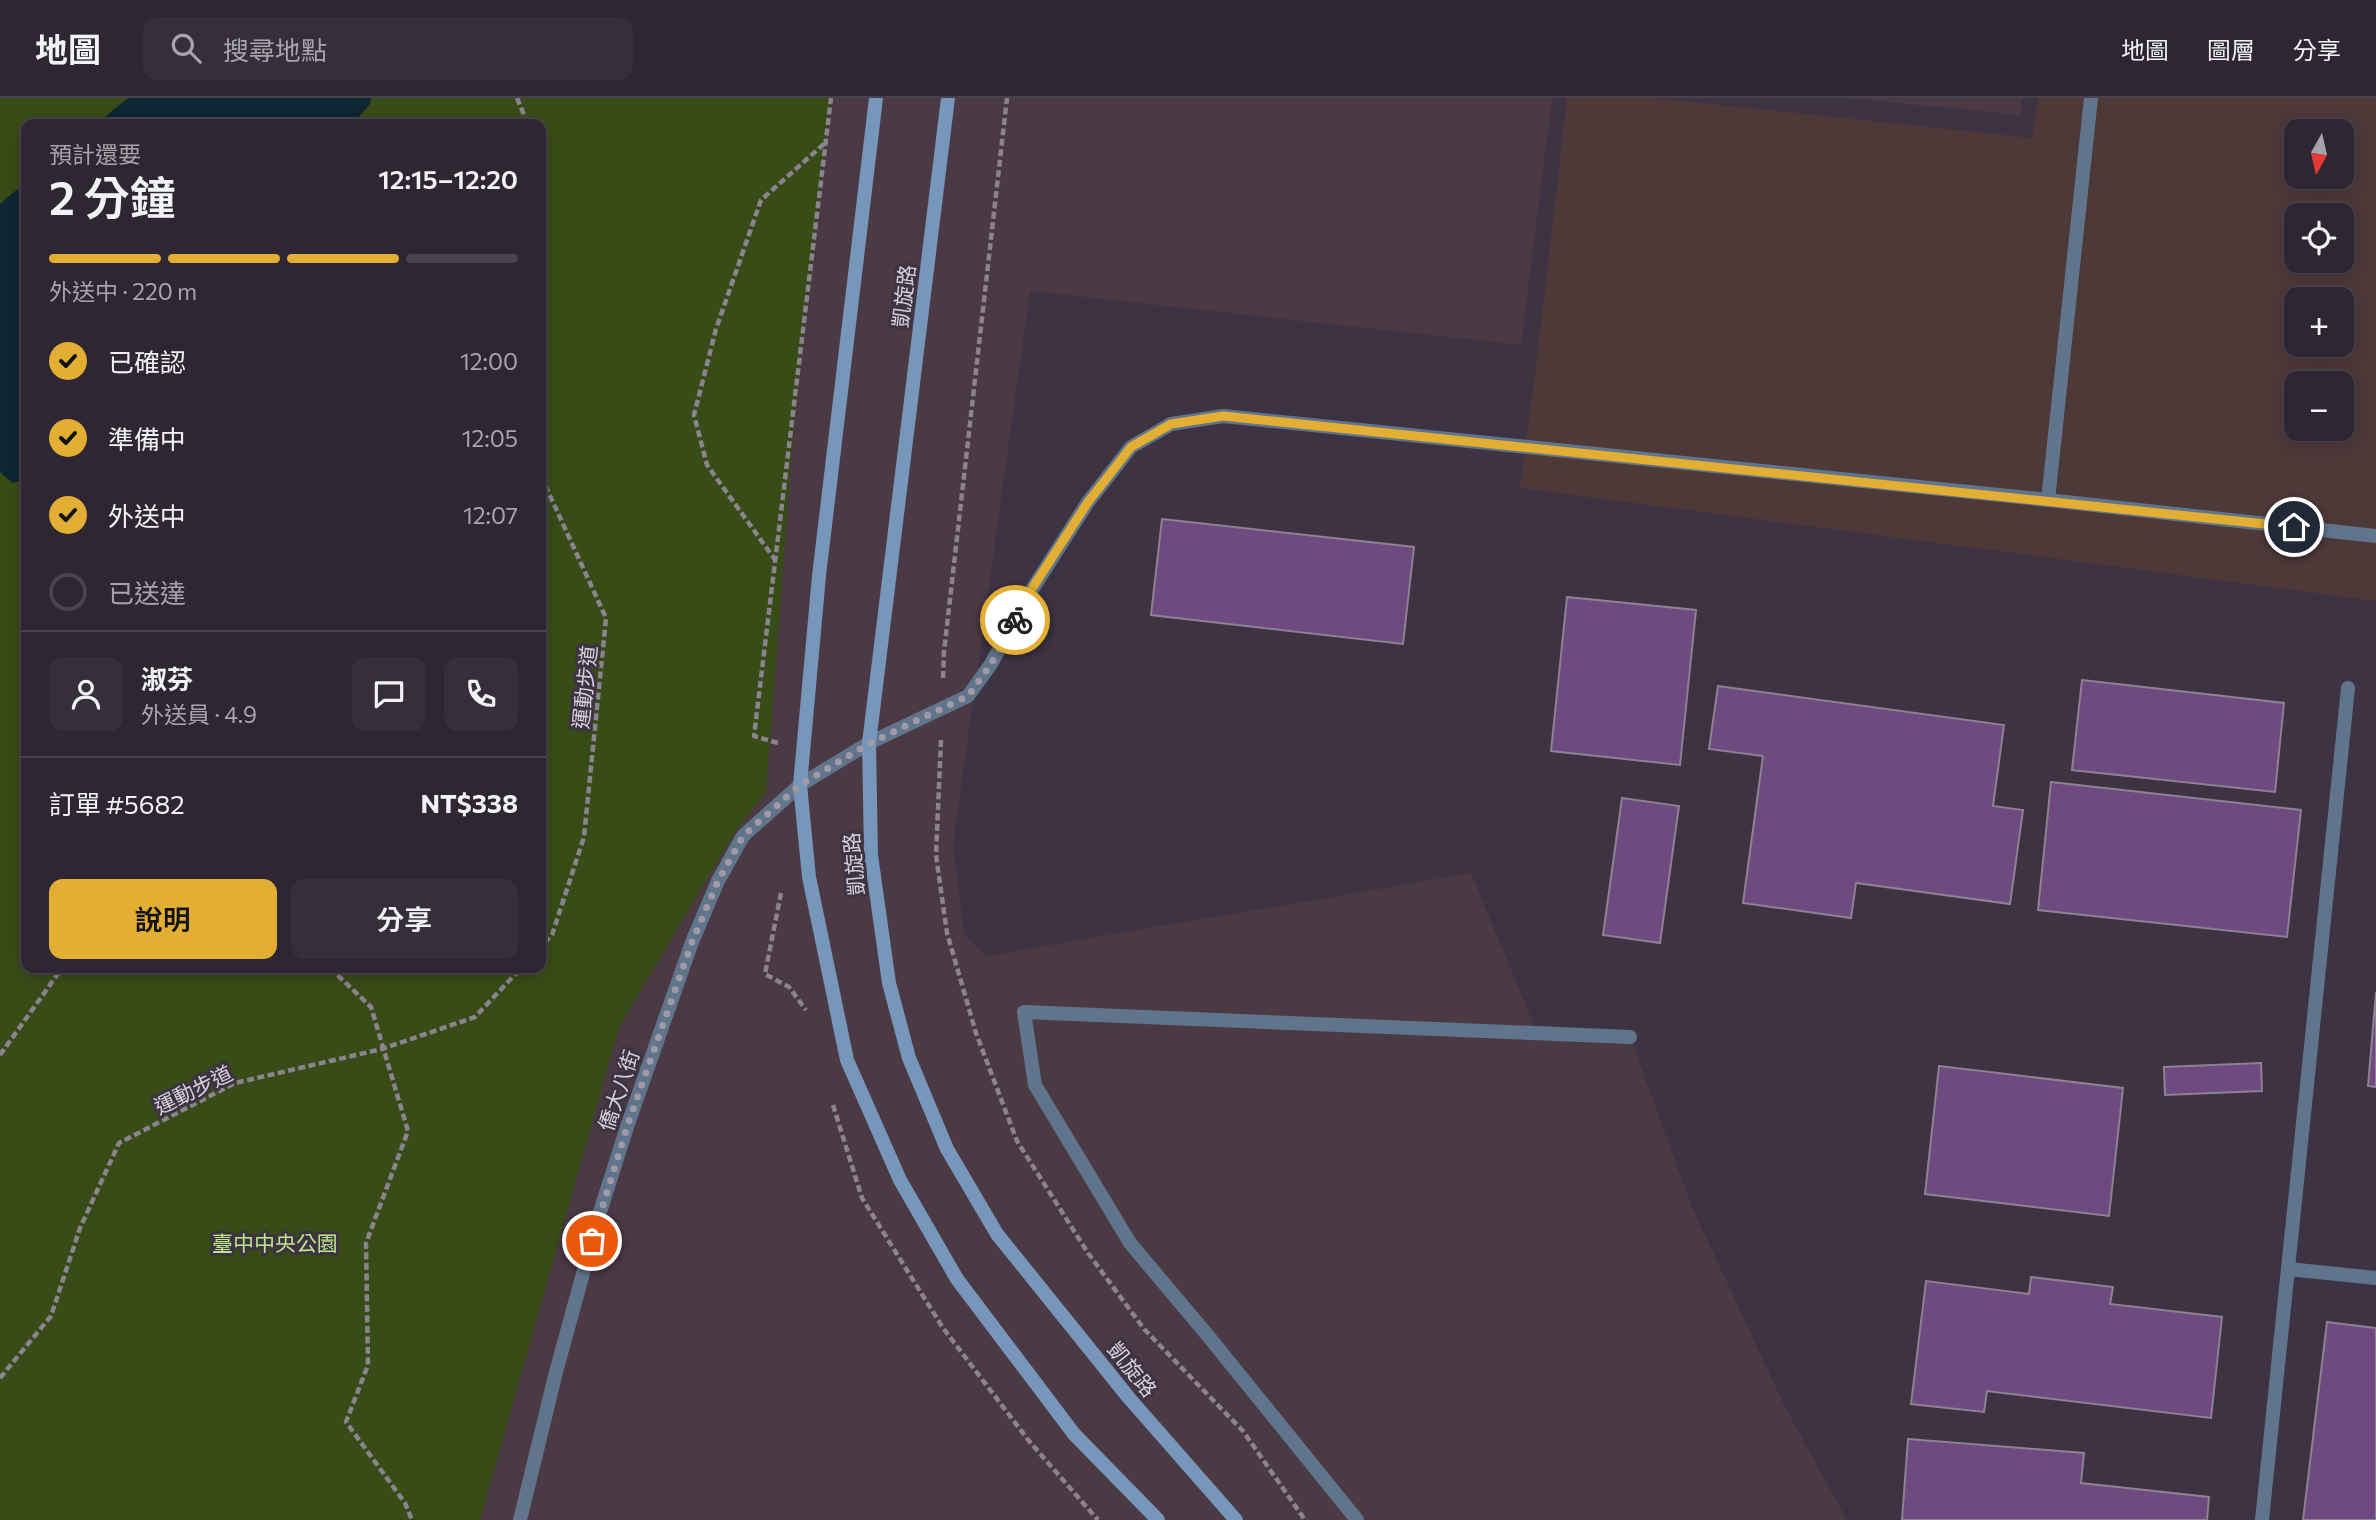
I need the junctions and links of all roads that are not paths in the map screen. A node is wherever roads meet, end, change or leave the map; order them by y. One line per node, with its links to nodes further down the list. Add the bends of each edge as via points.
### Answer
1 (876, 98): 8 (street, 凱旋路, via 819,576)
2 (948, 98): 7 (street, 凱旋路)
3 (2091, 98): 4 (street)
4 (2048, 500): 5 (street, 僑大八街); 7 (street, 僑大八街, via 1223,416 1171,424 1131,447 1081,513 968,696)
5 (2376, 536)
6 (2348, 688): 10 (street)
7 (870, 743): 8 (street, 僑大八街); 14 (street, 凱旋路, via 871,855 889,983 909,1058 947,1149 997,1234 1129,1398)
8 (800, 785): 12 (street, 僑大八街, via 743,836 692,942 599,1215); 13 (street, 凱旋路, via 808,872 847,1060 900,1180 957,1279 1066,1423)
9 (1630, 1037): 15 (street, via 1024,1012 1035,1086 1130,1243)
10 (2288, 1269): 11 (street); 16 (street)
11 (2376, 1278)
12 (520, 1520)
13 (1158, 1520)
14 (1236, 1520)
15 (1357, 1520)
16 (2262, 1520)

